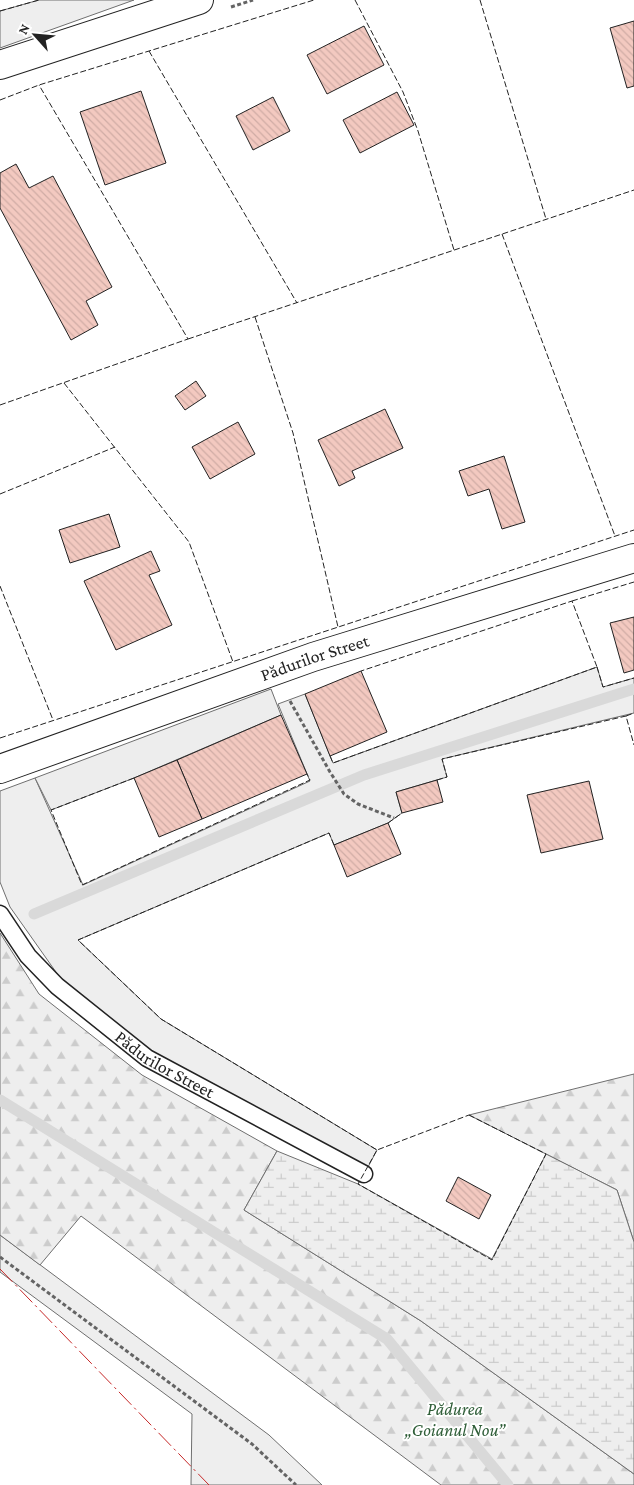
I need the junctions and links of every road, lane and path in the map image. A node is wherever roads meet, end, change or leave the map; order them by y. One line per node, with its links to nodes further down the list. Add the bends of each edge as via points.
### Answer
1 (199, 0): 2 (street)
2 (0, 65)
3 (634, 558): 4 (street, Pădurilor Street, via 313,656)
4 (274, 672): 5 (street, Pădurilor Street); 6 (path, via 344,794 358,804)
5 (0, 769)
6 (394, 818)
7 (0, 914): 8 (lane, Pădurilor Street, via 28,956 57,986 147,1058)
8 (364, 1174)
9 (0, 1257): 10 (path, via 252,1444)
10 (296, 1485)

